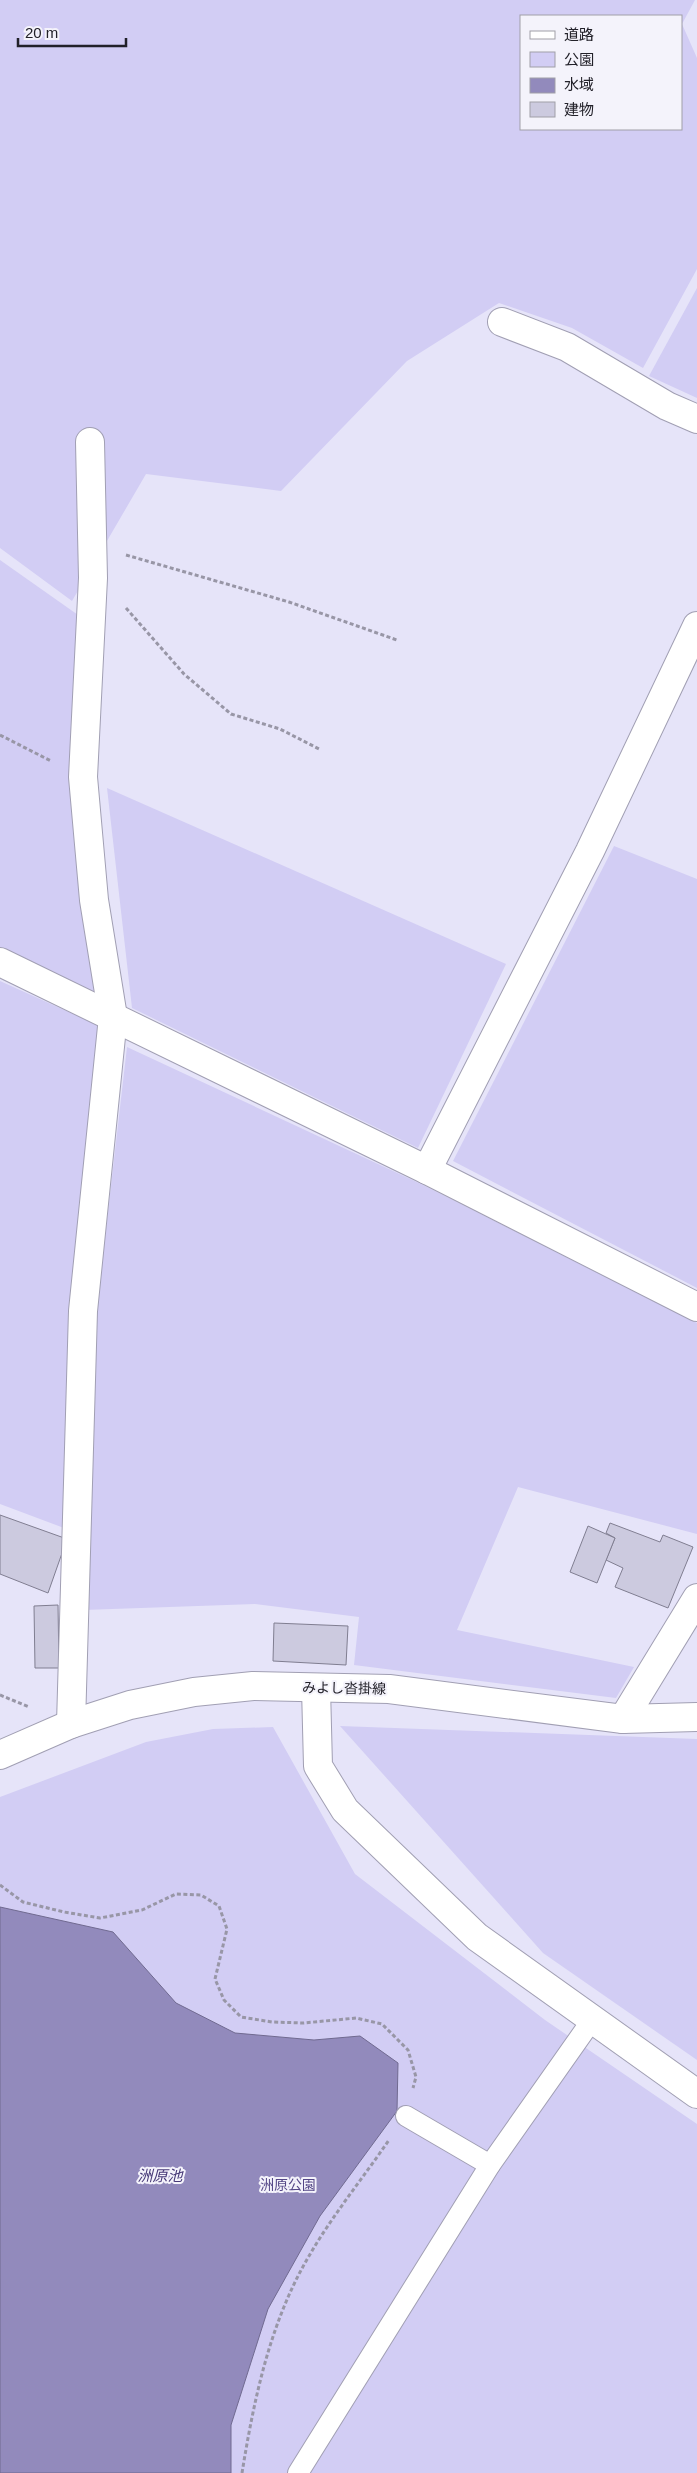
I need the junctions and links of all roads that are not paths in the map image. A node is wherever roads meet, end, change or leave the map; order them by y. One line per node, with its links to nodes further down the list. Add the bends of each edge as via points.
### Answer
1 (502, 322): 2 (street, via 567,347 667,406)
2 (697, 419)
3 (90, 442): 6 (street, via 92,578 83,777 94,900)
4 (697, 626): 7 (street, via 590,851)
5 (0, 962): 6 (street)
6 (113, 1017): 7 (street); 13 (street, via 83,1311)
7 (427, 1170): 8 (street)
8 (697, 1307)
9 (697, 1598): 12 (street)
10 (316, 1688): 12 (street, みよし沓掛線, via 389,1689); 13 (street, みよし沓掛線, via 253,1686 194,1692 130,1705); 15 (street, via 318,1766 345,1810 477,1937)
11 (697, 1717): 12 (street, みよし沓掛線)
12 (622, 1719)
13 (71, 1724): 14 (street, みよし沓掛線)
14 (0, 1755)
15 (592, 2020): 16 (street); 18 (lane)
16 (697, 2094)
17 (406, 2116): 18 (lane)
18 (490, 2165): 19 (lane)
19 (298, 2473)

